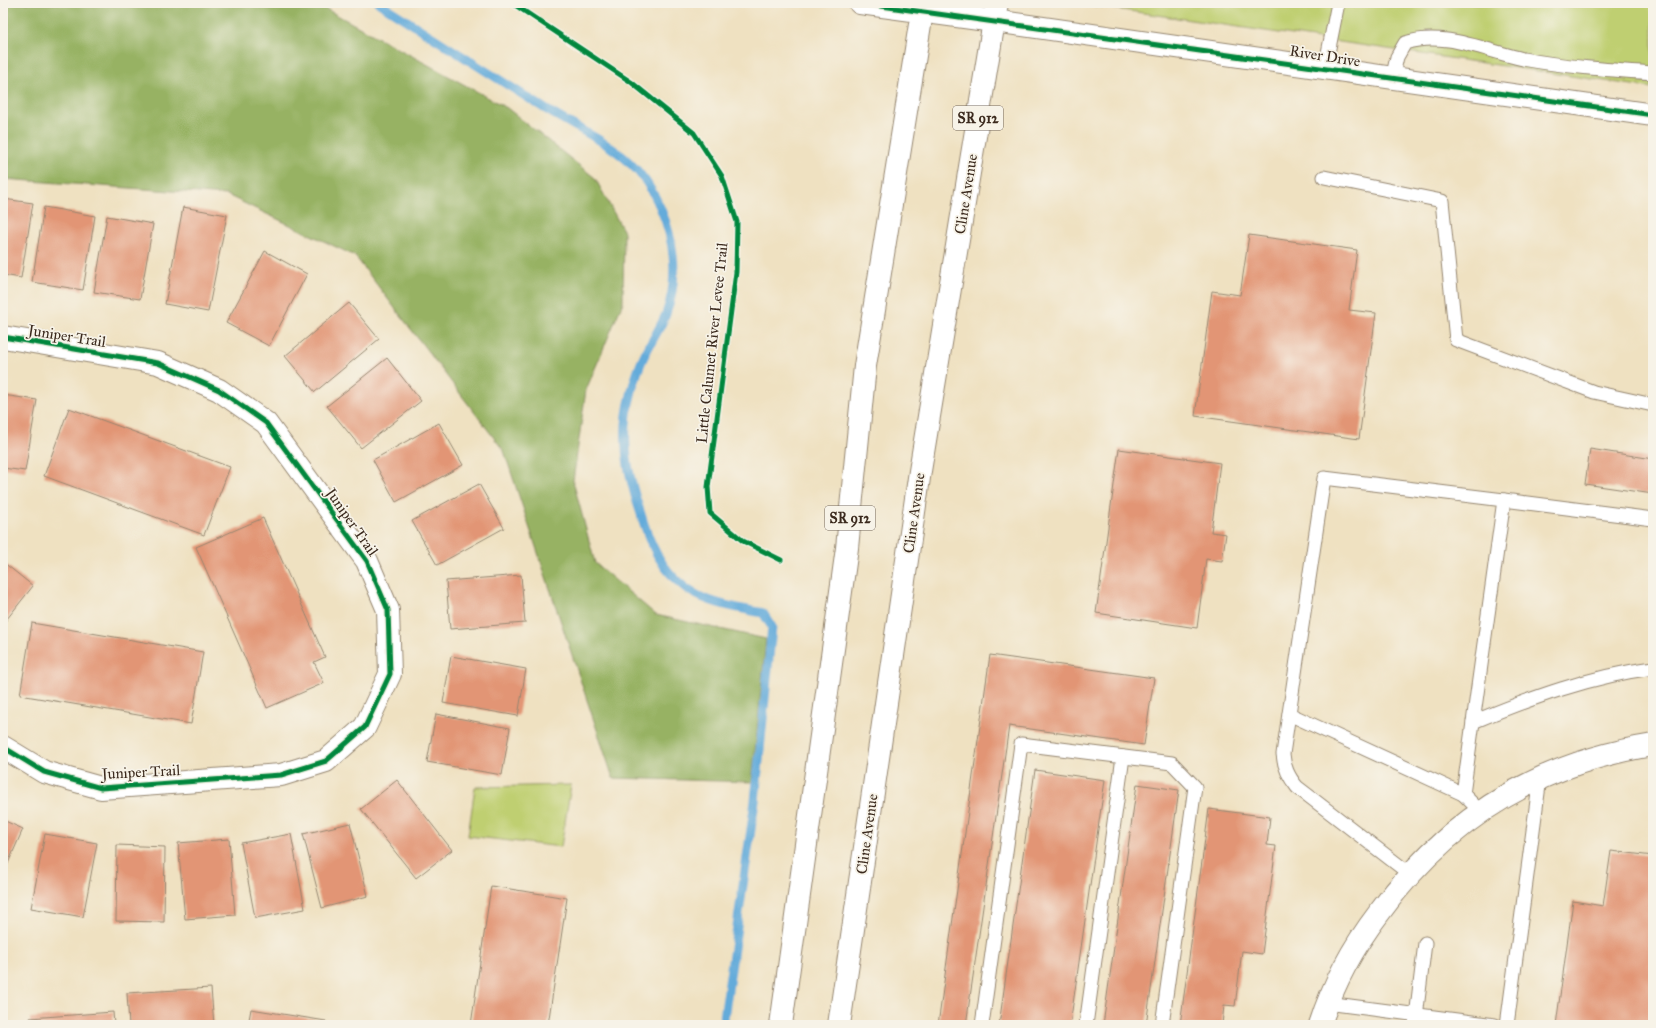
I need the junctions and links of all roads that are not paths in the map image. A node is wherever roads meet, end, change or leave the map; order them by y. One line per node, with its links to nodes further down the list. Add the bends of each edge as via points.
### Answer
1 (860, 3): 3 (street, River Drive)
2 (1338, 3): 5 (lane)
3 (922, 7): 4 (street, River Drive); 27 (street, SR 912, via 865,366 847,548)
4 (996, 12): 5 (street, River Drive); 28 (street, Cline Avenue / SR 912, via 920,471)
5 (1325, 68): 7 (street, River Drive)
6 (1653, 73): 7 (lane, via 1596,70 1524,59 1435,39 1405,43 1397,57)
7 (1392, 79): 8 (street, River Drive)
8 (1653, 115)
9 (1324, 177): 11 (lane, via 1442,201 1456,340 1594,392)
10 (3, 337): 18 (street, Juniper Trail, via 158,363 219,390 266,422 367,561 388,610 390,674 365,727 326,761 281,775 100,788 44,772)
11 (1653, 405)
12 (1504, 500): 13 (lane); 15 (lane, via 1324,478); 16 (lane)
13 (1653, 519)
14 (1653, 668): 16 (lane, via 1563,688)
15 (1289, 714): 21 (lane); 23 (lane, via 1283,754 1284,767 1290,779)
16 (1473, 722): 21 (lane)
17 (1653, 745): 20 (street, via 1578,762)
18 (3, 747)
19 (1123, 757): 29 (lane, via 1021,744); 30 (lane); 31 (lane, via 1172,763 1195,787)
20 (1540, 778): 22 (street, via 1501,798); 34 (lane)
21 (1463, 794): 22 (lane)
22 (1481, 812): 23 (street, via 1430,852)
23 (1410, 874): 25 (street, via 1367,929 1344,966)
24 (1425, 943): 26 (lane)
25 (1327, 1003): 26 (lane); 32 (street)
26 (1416, 1020): 33 (lane)
27 (781, 1025)
28 (839, 1025)
29 (982, 1025)
30 (1086, 1025)
31 (1162, 1025)
32 (1320, 1025)
33 (1495, 1025)
34 (1507, 1025)

